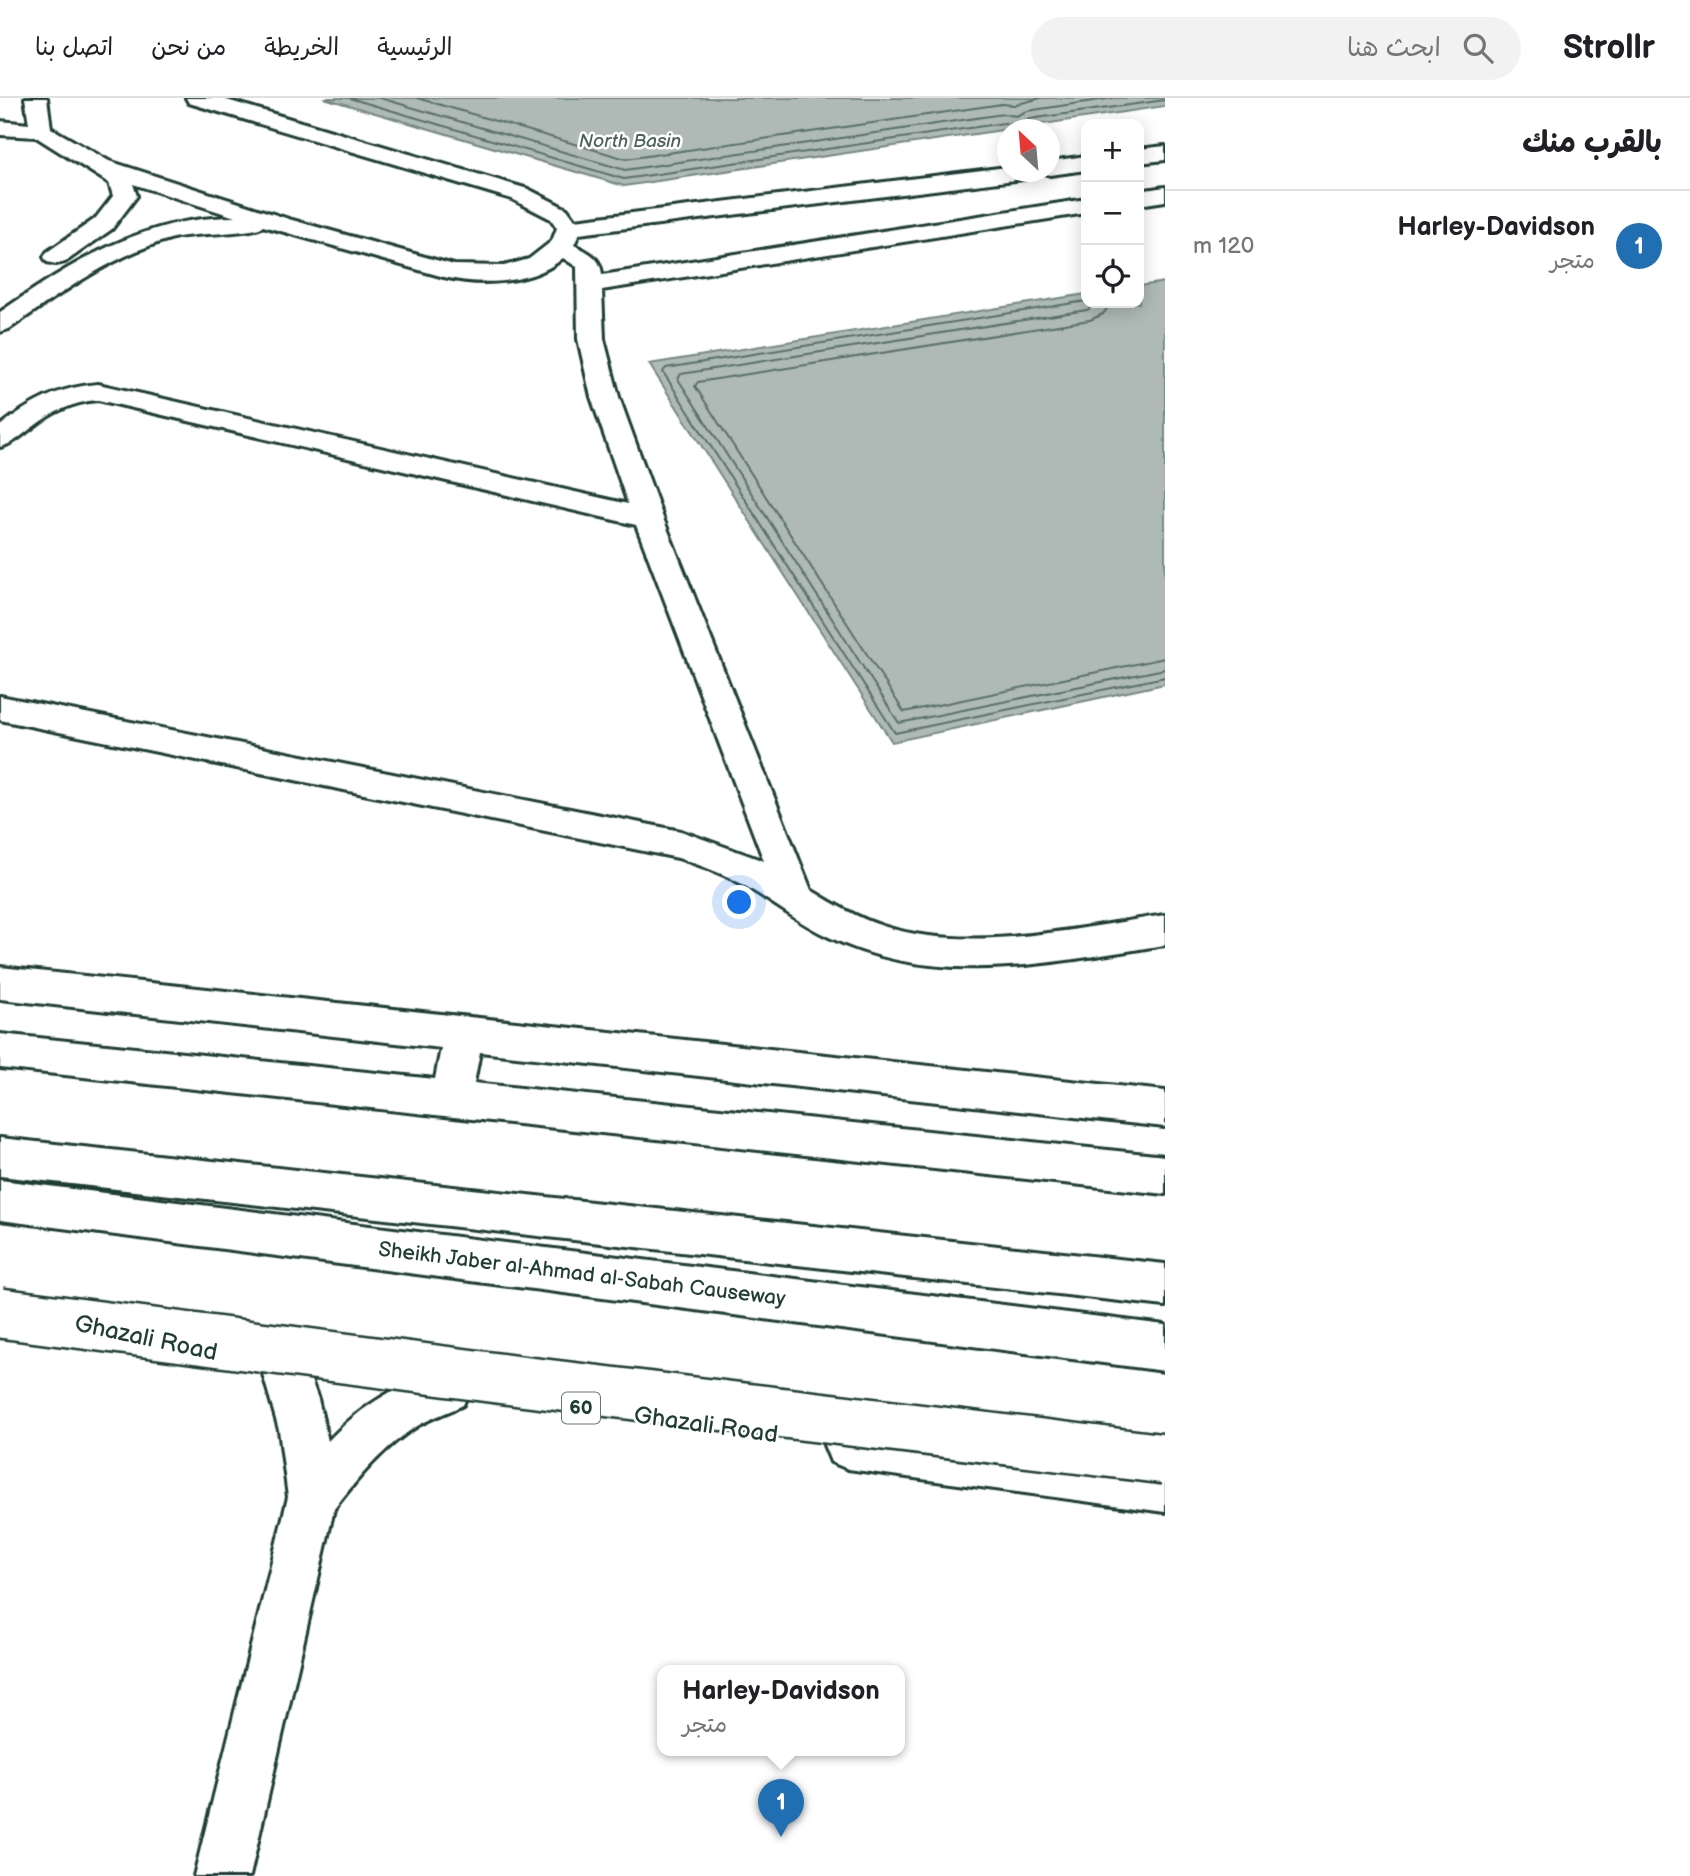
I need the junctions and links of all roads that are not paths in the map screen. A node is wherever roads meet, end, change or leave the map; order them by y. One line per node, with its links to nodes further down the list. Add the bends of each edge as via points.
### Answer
1 (36, 98): 4 (main road)
2 (197, 98): 17 (main road, via 520,194 559,215)
3 (0, 128): 4 (main road)
4 (41, 131): 8 (main road)
5 (1165, 153): 6 (main road)
6 (1144, 155)
7 (1081, 164): 9 (main road)
8 (101, 166): 15 (main road); 18 (main road, via 120,180 125,196 118,211)
9 (1060, 167)
10 (997, 175): 11 (main road)
11 (876, 191): 16 (main road); 17 (main road)
12 (1165, 194): 13 (main road)
13 (1144, 197)
14 (1081, 207): 16 (main road)
15 (284, 225): 17 (main road, via 482,276 510,274 540,263); 20 (main road, via 227,222 136,240 84,265)
16 (909, 234): 19 (main road)
17 (564, 238): 19 (main road, via 589,265)
18 (42, 267)
19 (590, 284): 22 (main road, via 596,367)
20 (3, 319)
21 (0, 439): 22 (main road, via 52,401 98,392)
22 (648, 518): 24 (main road)
23 (0, 708): 24 (main road, via 632,833 745,869)
24 (796, 898): 25 (main road, via 844,927 933,953 1008,951)
25 (1165, 930)
26 (0, 984): 27 (main road)
27 (464, 1034): 29 (main road); 30 (main road)
28 (0, 1051): 29 (main road)
29 (451, 1099): 32 (main road)
30 (1165, 1108)
31 (0, 1157): 34 (main road)
32 (1165, 1175)
33 (0, 1200): 36 (main road, Sheikh Jaber al-Ahmad al-Sabah Causeway)
34 (1165, 1285)
35 (0, 1310): 37 (main road, Ghazali Road / 60); 39 (main road, 60, bridge, via 533,1383)
36 (1165, 1348)
37 (284, 1367): 38 (main road, Ghazali Road / 60); 41 (main road, via 305,1432)
38 (447, 1389): 40 (main road, Ghazali Road / 60); 41 (main road, via 382,1422)
39 (1165, 1459)
40 (1165, 1488)
41 (312, 1497): 42 (main road)
42 (222, 1876)

